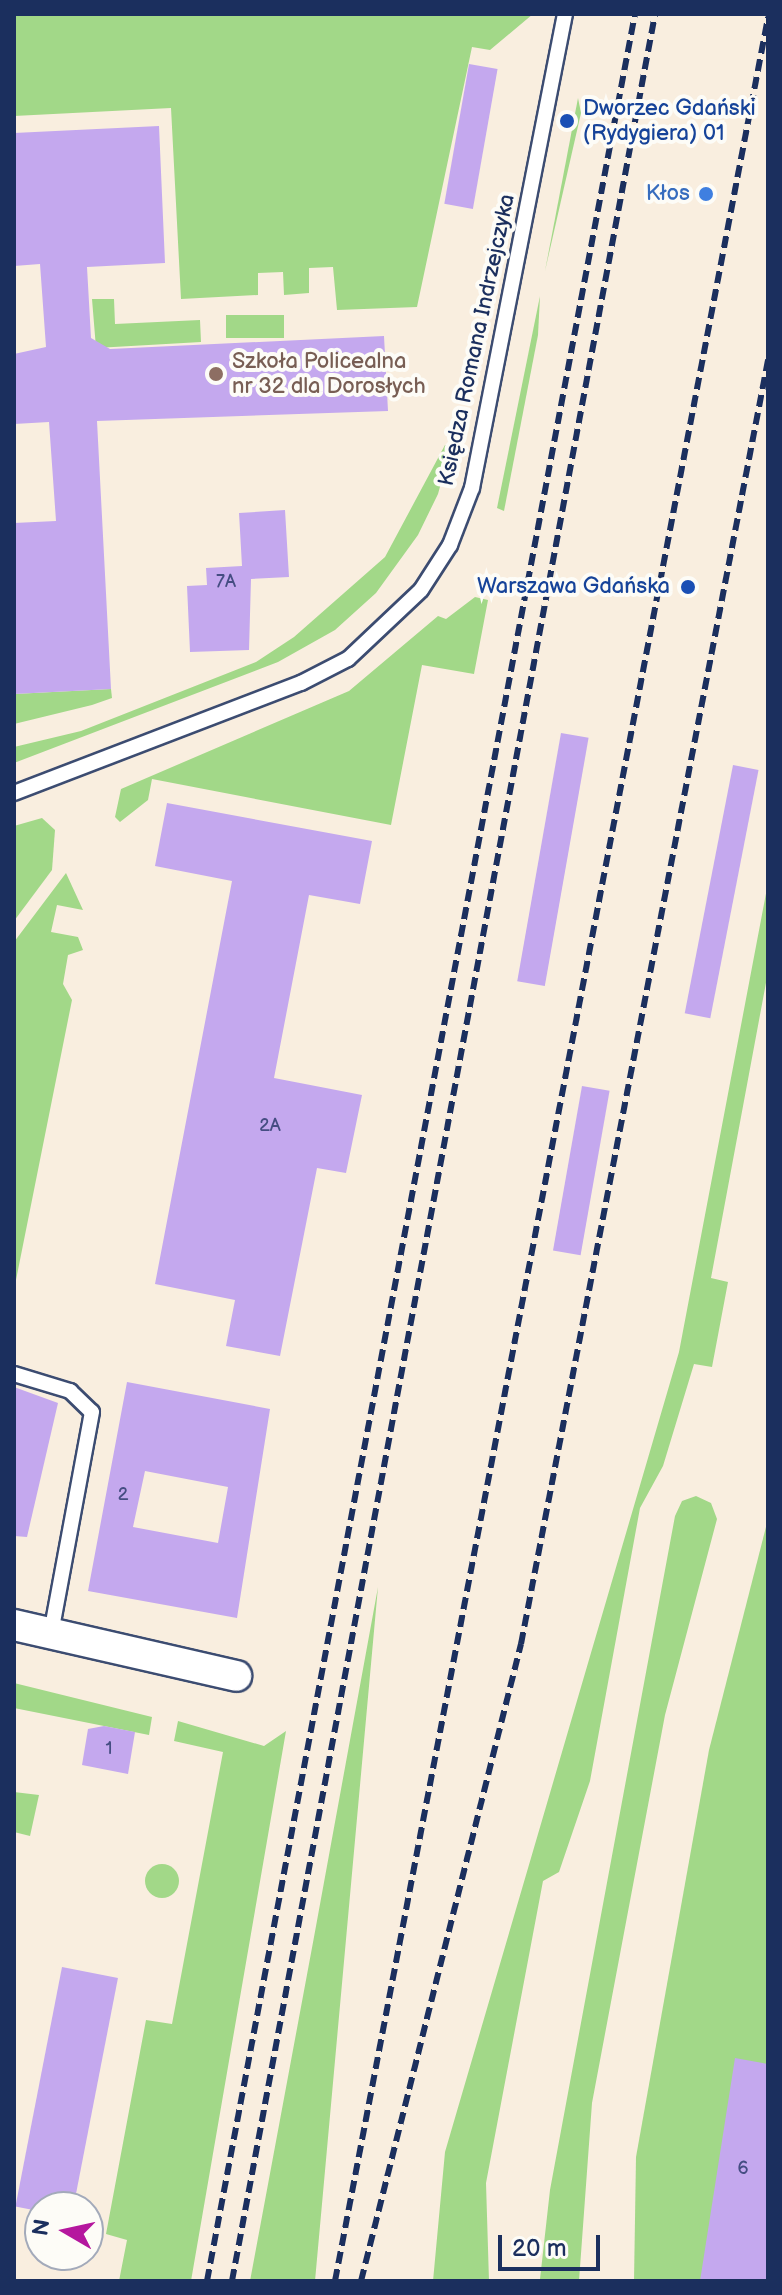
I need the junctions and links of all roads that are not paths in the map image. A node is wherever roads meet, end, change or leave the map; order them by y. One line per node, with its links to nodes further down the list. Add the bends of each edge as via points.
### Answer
1 (565, 14): 2 (lane, Księdza Romana Indrzejczyka, via 472,488 450,545 421,590 348,659 301,683)
2 (14, 793)
3 (14, 1374): 5 (lane, via 70,1391 92,1412)
4 (14, 1625): 5 (street)
5 (51, 1633): 6 (street)
6 (236, 1676)

